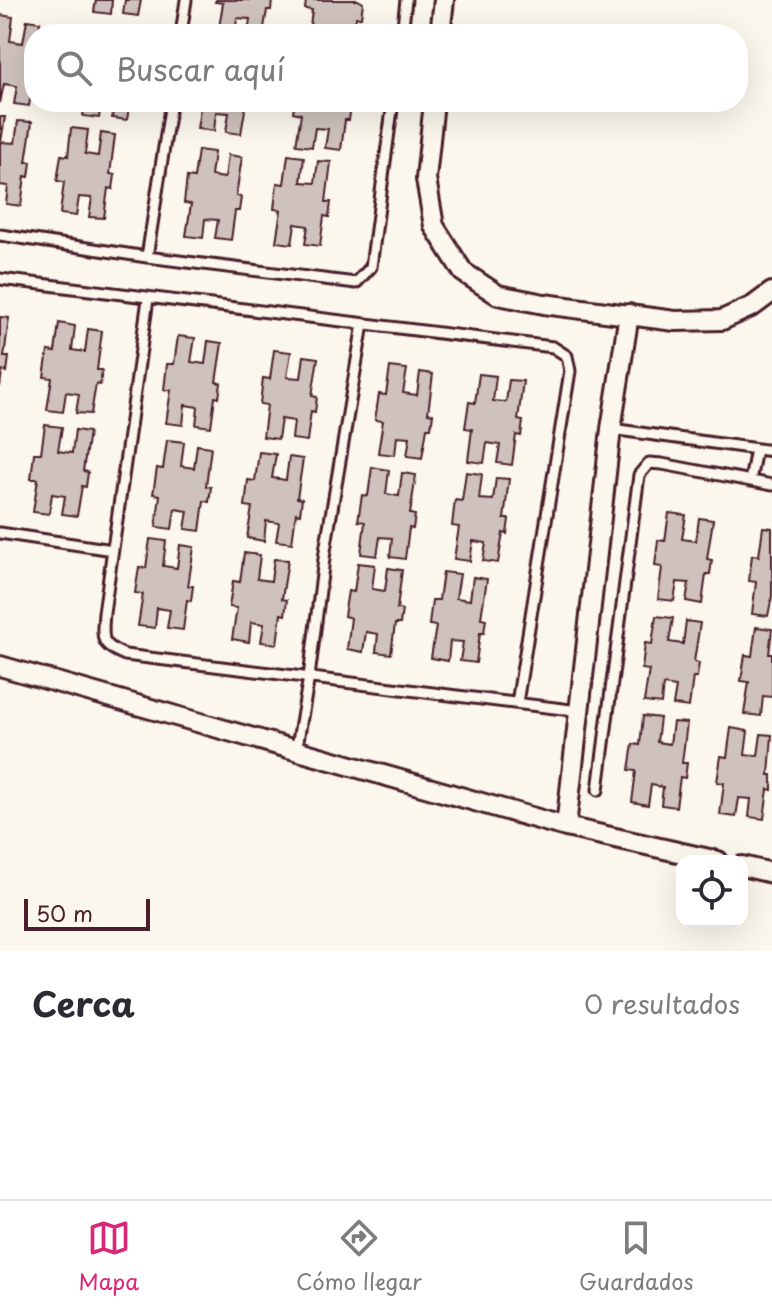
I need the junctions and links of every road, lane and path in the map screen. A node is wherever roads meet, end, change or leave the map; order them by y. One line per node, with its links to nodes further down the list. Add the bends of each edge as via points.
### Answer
1 (186, 0): 4 (lane)
2 (406, 0): 5 (lane)
3 (444, 0): 6 (street)
4 (182, 24)
5 (403, 24)
6 (441, 24)
7 (169, 112): 11 (lane)
8 (392, 112): 11 (lane, via 371,267 356,283)
9 (433, 112): 15 (street, via 426,179 434,226 463,272 498,295)
10 (0, 235): 11 (lane)
11 (147, 257)
12 (0, 279): 14 (lane)
13 (772, 292): 15 (street, via 722,320 675,321)
14 (148, 299): 16 (lane); 23 (lane)
15 (629, 314): 17 (street)
16 (363, 324): 25 (lane); 26 (lane, via 553,347 567,356 570,371)
17 (611, 429): 18 (lane); 27 (street)
18 (756, 449): 19 (lane); 20 (lane)
19 (772, 451)
20 (750, 481): 21 (lane); 29 (lane, via 649,463 639,475)
21 (772, 485)
22 (0, 533): 23 (lane)
23 (113, 550): 25 (lane, via 102,637 108,648 125,655)
24 (0, 666): 28 (street)
25 (309, 677): 26 (lane); 28 (lane)
26 (517, 703): 27 (lane)
27 (579, 711): 30 (street)
28 (296, 752): 30 (street)
29 (598, 790)
30 (566, 827): 31 (street)
31 (691, 855)
32 (748, 867): 33 (street)
33 (772, 873)

